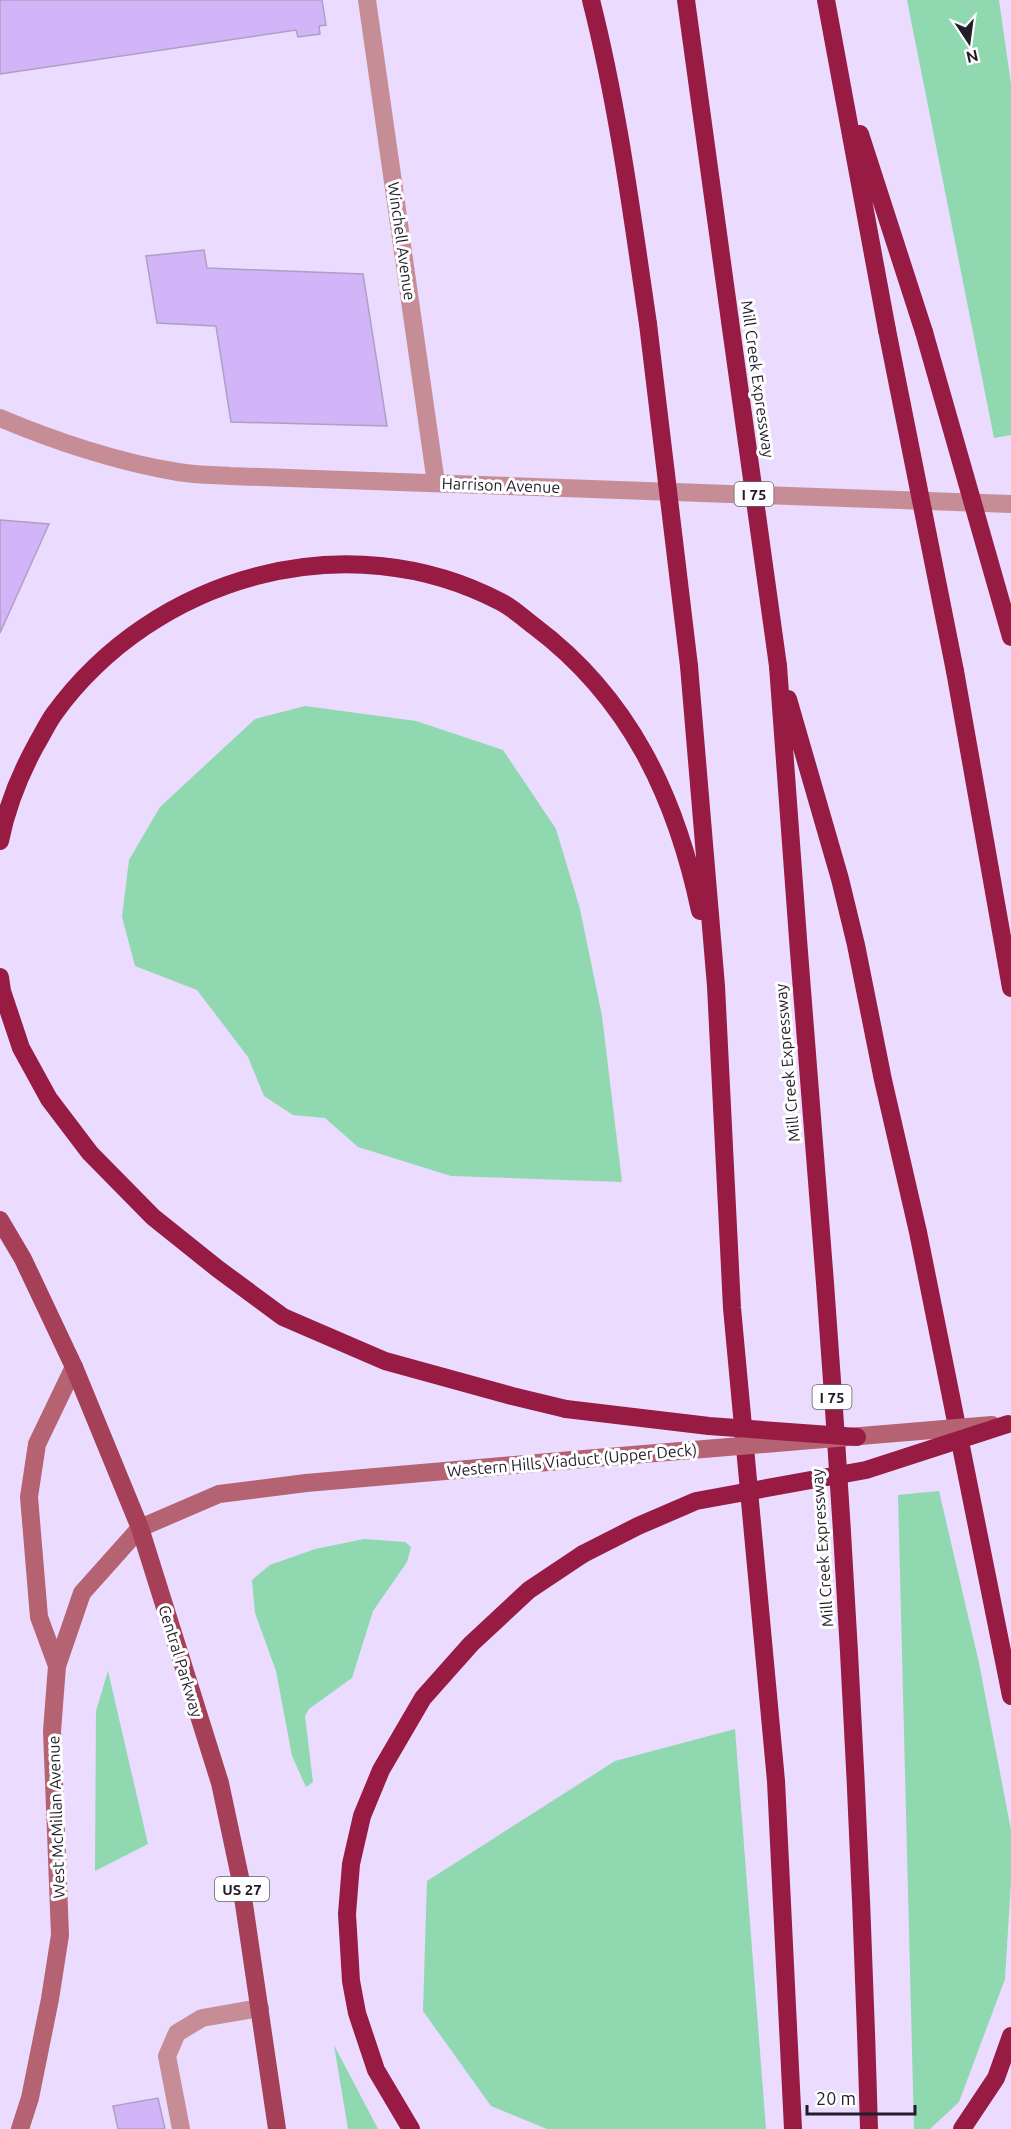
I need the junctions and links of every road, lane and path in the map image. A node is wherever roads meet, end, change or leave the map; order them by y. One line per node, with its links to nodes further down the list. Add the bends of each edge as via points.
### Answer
1 (367, 0): 7 (street, Winchell Avenue)
2 (591, 0): 13 (highway, bridge, via 624,159 648,324 689,666)
3 (686, 0): 10 (highway, Mill Creek Expressway / I 75, bridge)
4 (826, 0): 5 (highway)
5 (838, 63): 9 (highway, bridge, via 924,332); 14 (highway, bridge, via 955,671)
6 (0, 418): 7 (street, Harrison Avenue, via 75,445 179,472)
7 (436, 483): 8 (street, Harrison Avenue)
8 (1011, 504)
9 (1011, 637)
10 (778, 666): 21 (highway, via 856,945); 29 (highway, Mill Creek Expressway / I 75, via 850,1665)
11 (0, 841): 13 (highway, via 20,774 53,715 89,673 133,634 179,605 229,584 282,569 348,563 403,569 451,580 502,603 552,640 597,682 637,737 667,801 694,882)
12 (0, 977): 18 (highway, bridge, via 21,1048 55,1108 90,1153 153,1217 283,1317 385,1361 566,1409 709,1426)
13 (716, 986): 28 (highway, via 732,1308 776,1781)
14 (1011, 988)
15 (0, 1220): 16 (main road, Central Parkway / US 27, via 23,1259)
16 (74, 1368): 19 (main road, Central Parkway / US 27); 20 (main road, via 37,1444 29,1497 39,1617)
17 (1009, 1424): 18 (main road, Western Hills Viaduct (Upper Deck), bridge); 27 (highway, bridge, via 866,1470 696,1501 638,1526 583,1554 529,1590 471,1644 423,1698 381,1770 362,1816 351,1864 347,1914 357,2013 376,2070)
18 (856, 1437): 19 (main road, Western Hills Viaduct (Upper Deck), bridge, via 306,1483 219,1494)
19 (140, 1528): 20 (main road, West McMillan Avenue, via 82,1593); 22 (main road, Central Parkway / US 27, via 219,1783 240,1877)
20 (57, 1666): 24 (main road, West McMillan Avenue, via 52,1731 60,1935 30,2097)
21 (1011, 1696)
22 (260, 2008): 25 (street, via 202,2018 177,2033 167,2056); 26 (main road, Central Parkway / US 27)
23 (1011, 2036): 30 (highway, via 996,2078)
24 (20, 2129)
25 (181, 2129)
26 (277, 2129)
27 (411, 2129)
28 (793, 2129)
29 (868, 2129)
30 (962, 2129)

